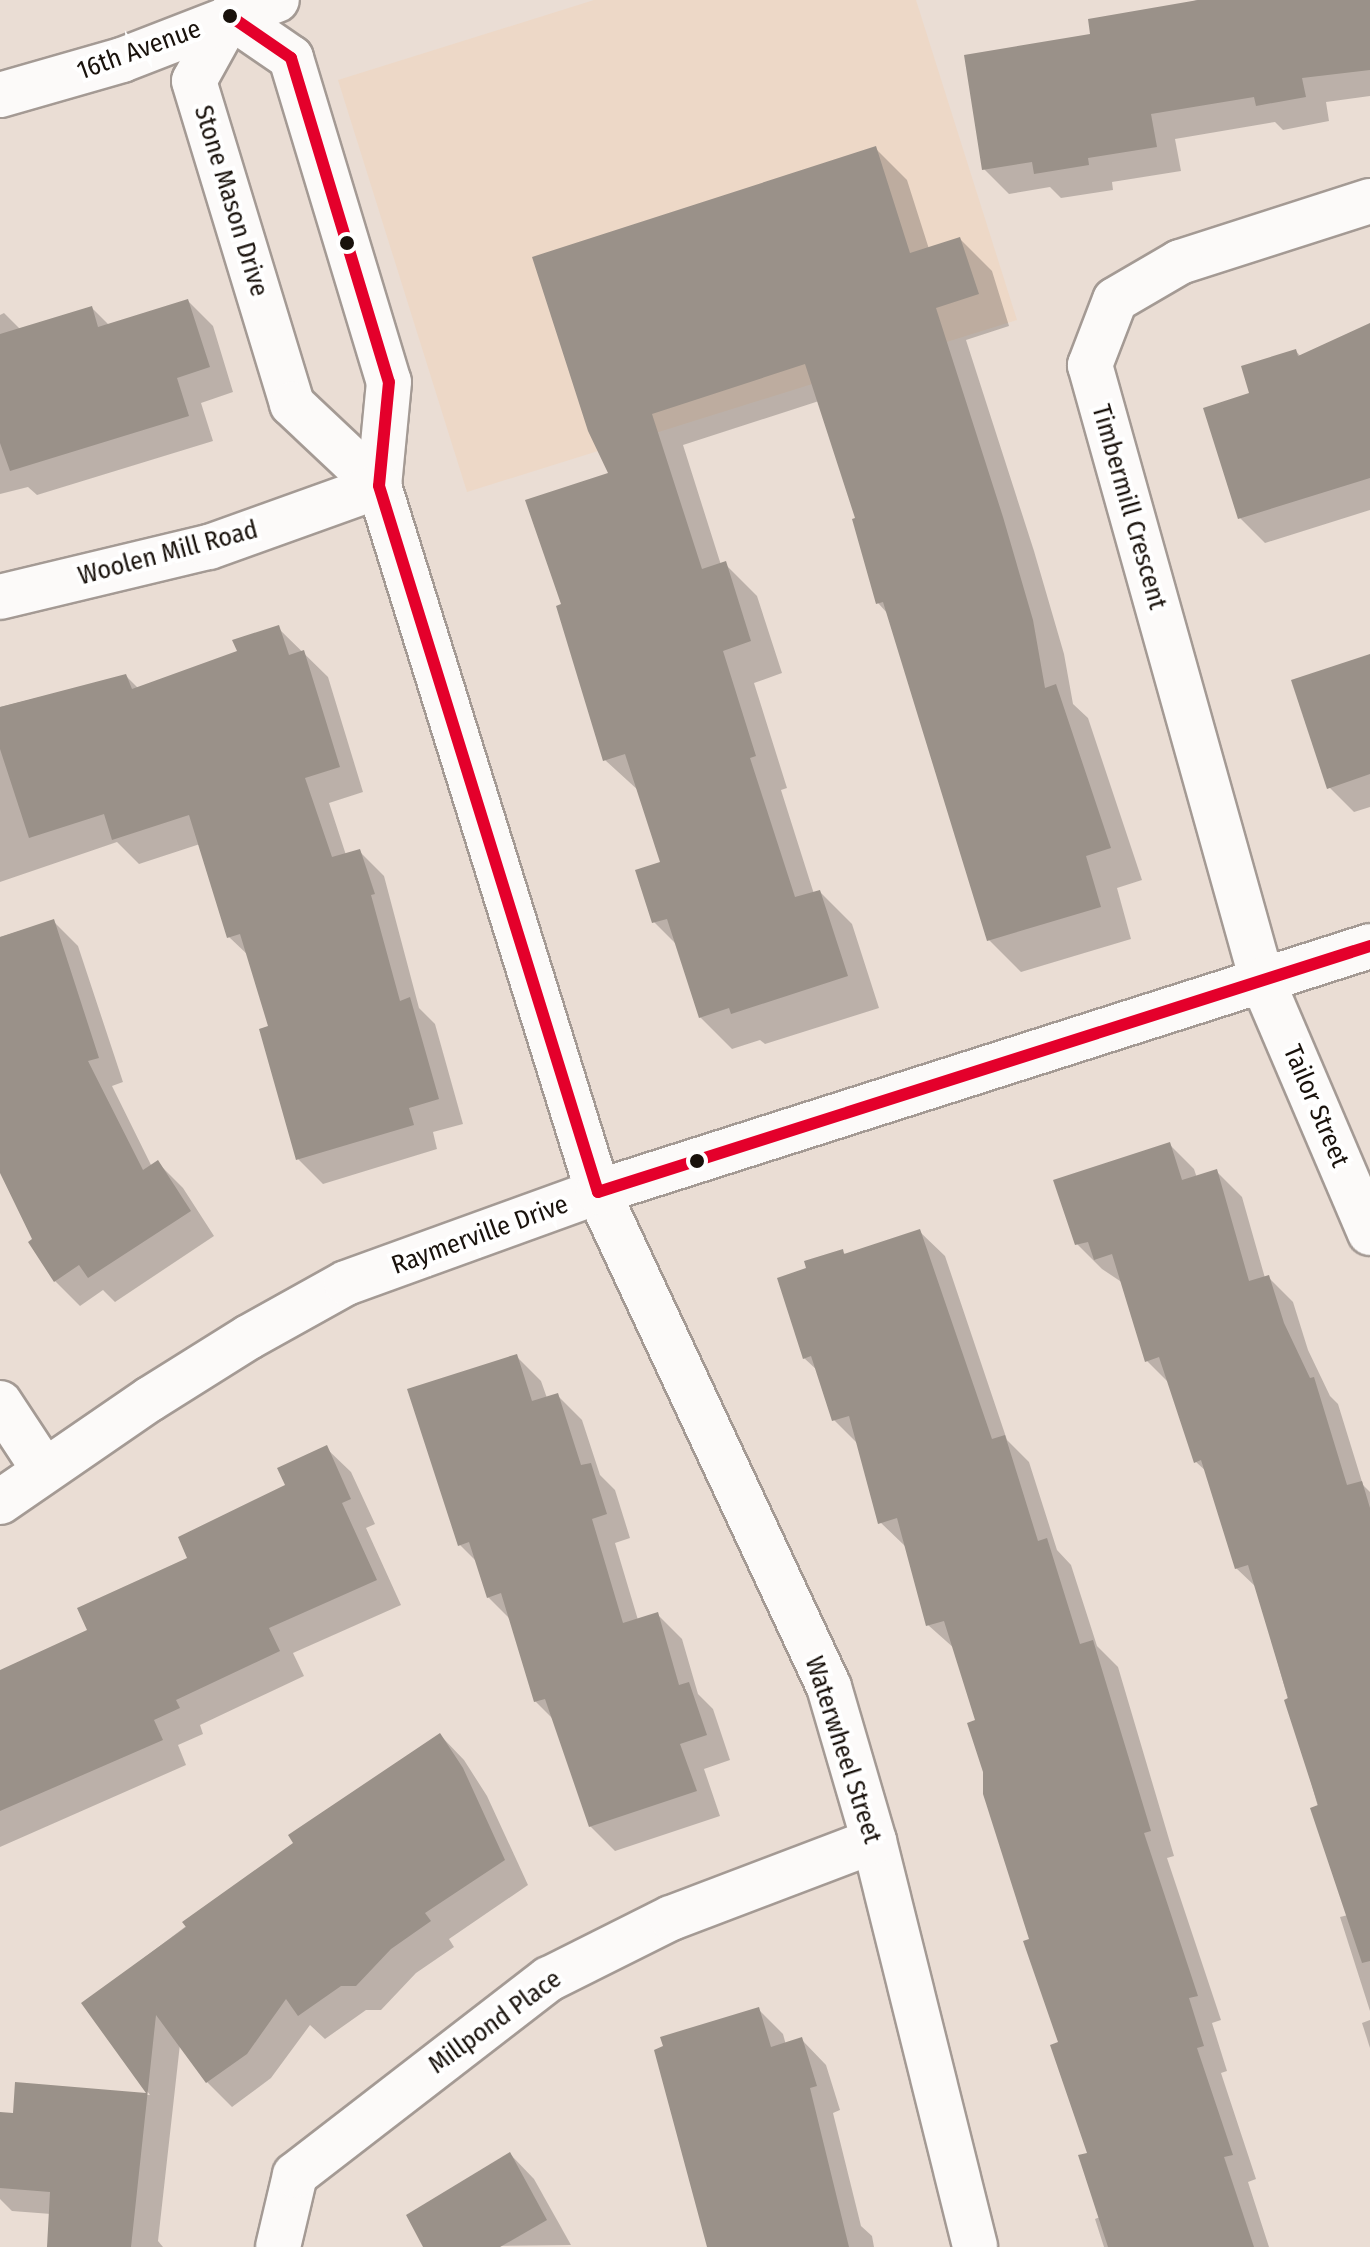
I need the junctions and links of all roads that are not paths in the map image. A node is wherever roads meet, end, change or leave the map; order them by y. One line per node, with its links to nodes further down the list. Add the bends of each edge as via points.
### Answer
1 (277, 0): 2 (street, 16th Avenue)
2 (228, 8): 3 (street, 16th Avenue, via 122,60); 5 (street, Stone Mason Drive, via 291,58 389,382); 5 (street, Stone Mason Drive, via 194,81 292,404)
3 (0, 95)
4 (1370, 201): 8 (street, Timbermill Crescent, via 1180,262 1115,300 1090,365)
5 (379, 486): 6 (street, Woolen Mill Road, via 209,547); 9 (street, Stone Mason Drive)
6 (0, 597)
7 (1370, 946): 8 (street, Raymerville Drive)
8 (1262, 980): 9 (street, Raymerville Drive); 10 (street, Tailor Street)
9 (598, 1192): 12 (street, Raymerville Drive, via 346,1283 249,1337); 14 (street, Waterwheel Street, via 829,1687)
10 (1370, 1233)
11 (0, 1403): 12 (street)
12 (44, 1470): 13 (street, Raymerville Drive)
13 (0, 1502)
14 (874, 1841): 15 (street, Millpond Place, via 671,1918 549,1979 295,2175); 16 (street, Waterwheel Street)
15 (278, 2247)
16 (975, 2247)

